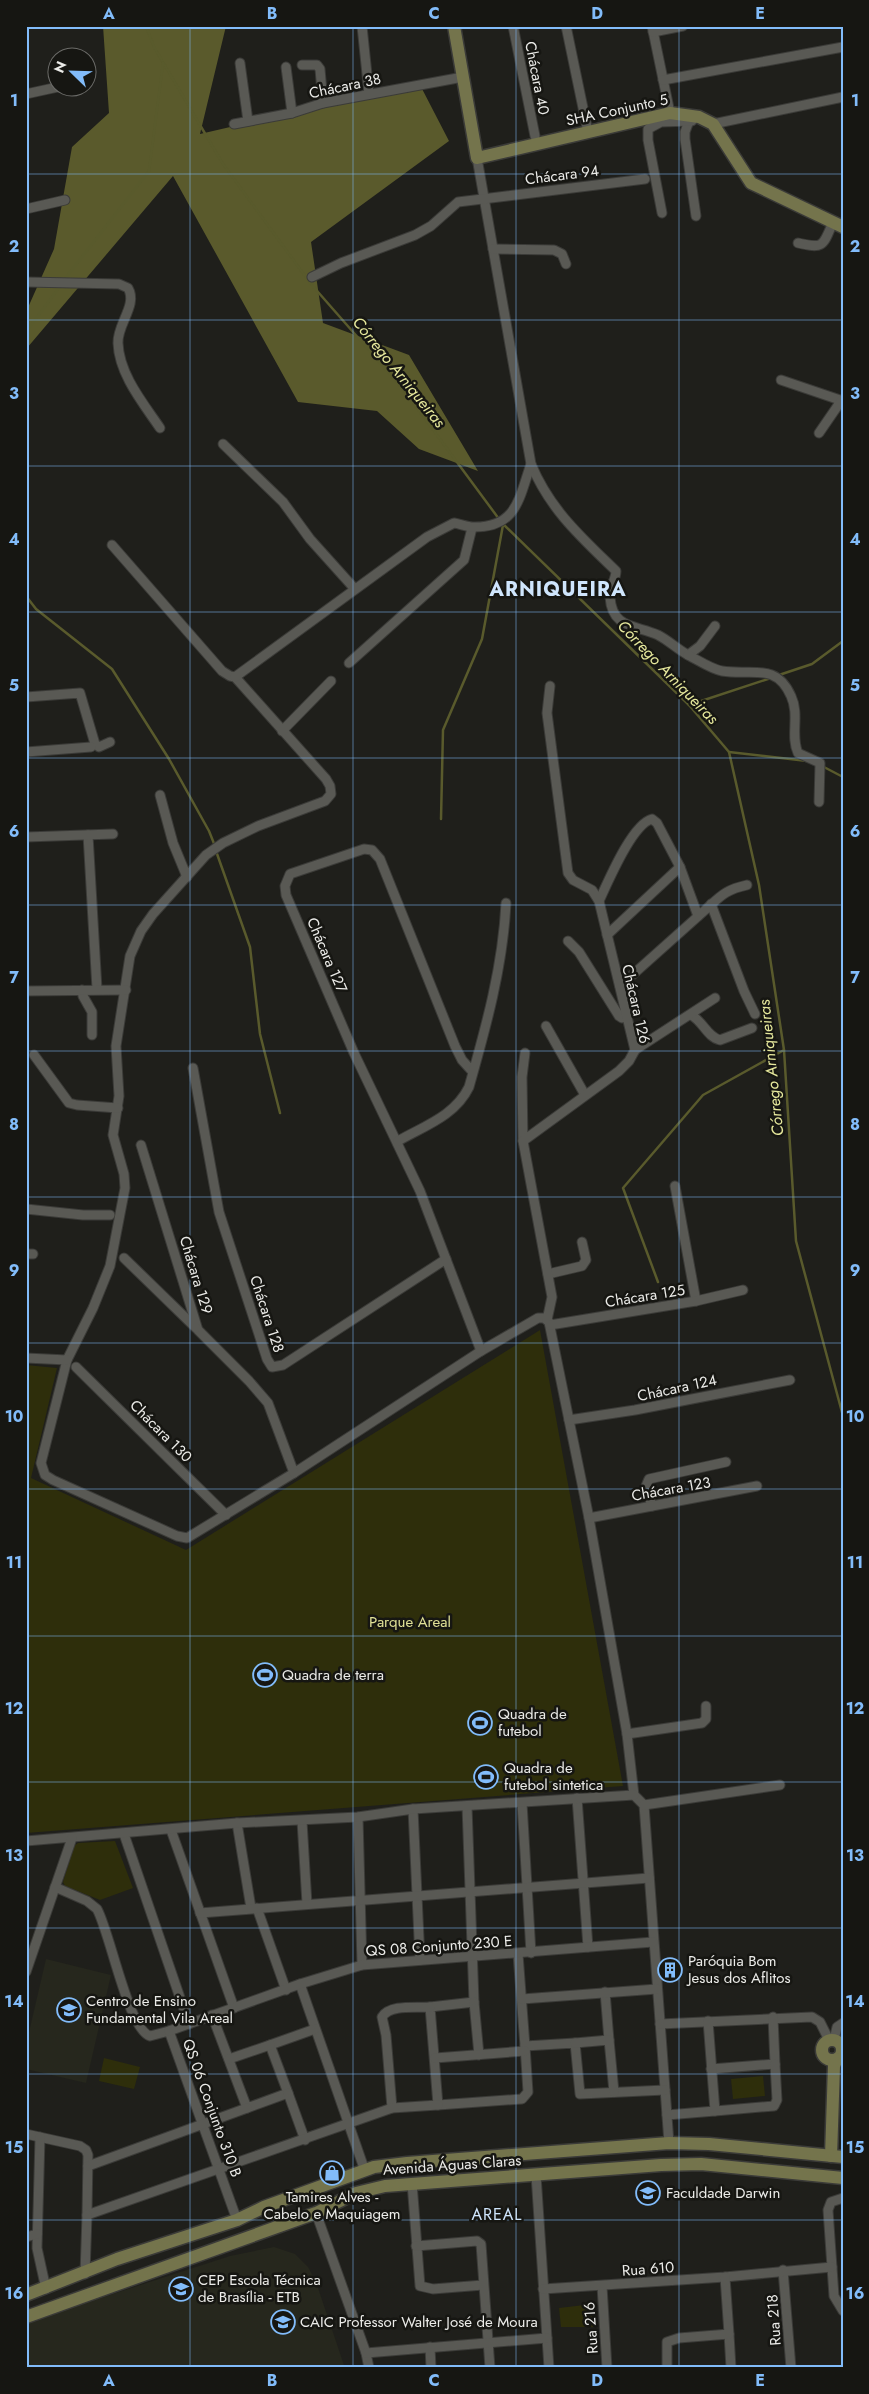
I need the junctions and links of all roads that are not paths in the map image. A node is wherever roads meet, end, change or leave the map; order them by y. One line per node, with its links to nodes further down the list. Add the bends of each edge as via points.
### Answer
1 (362, 26): 15 (street)
2 (454, 26): 11 (main road)
3 (513, 26): 25 (street, Chácara 40)
4 (566, 26): 24 (street)
5 (683, 26): 6 (street)
6 (652, 29): 12 (street)
7 (843, 47): 12 (street)
8 (240, 63): 21 (street)
9 (302, 65): 17 (street, via 317,65 320,69)
10 (286, 67): 18 (street)
11 (463, 77): 15 (street, Chácara 38); 26 (main road)
12 (663, 80): 19 (street)
13 (48, 88): 14 (street)
14 (26, 94)
15 (368, 94): 17 (street, Chácara 38)
16 (843, 97): 23 (street)
17 (323, 103): 18 (street, Chácara 38)
18 (292, 113): 21 (street, Chácara 38)
19 (670, 113): 20 (main road, SHA Conjunto 5); 24 (main road, SHA Conjunto 5)
20 (694, 119): 23 (main road, SHA Conjunto 5); 31 (street, via 662,122 648,128); 32 (street, via 685,132 685,139)
21 (248, 121): 22 (street, Chácara 38)
22 (234, 124)
23 (713, 124): 33 (main road, via 751,183)
24 (588, 132): 26 (main road, SHA Conjunto 5)
25 (535, 136)
26 (477, 158): 28 (street)
27 (644, 179): 28 (street, Chácara 94)
28 (484, 199): 35 (street); 37 (street, Chácara 94, via 458,202 432,226 415,235)
29 (65, 200): 30 (street)
30 (26, 209)
31 (662, 214)
32 (696, 216)
33 (838, 224): 34 (street, via 823,245 817,248)
34 (798, 243)
35 (493, 249): 36 (street, via 554,250 562,254); 44 (street)
36 (566, 264)
37 (312, 277)
38 (26, 282): 41 (street, via 119,284 128,288 131,301 117,341 120,359 138,396)
39 (781, 380): 40 (street)
40 (842, 401): 42 (street)
41 (160, 428)
42 (819, 432)
43 (224, 444): 47 (street, via 283,502 310,539)
44 (531, 464): 45 (street, via 512,514 504,522); 49 (street, via 542,488 571,527 616,571 610,599 620,620 627,626 657,635)
45 (472, 528): 47 (street, via 454,523 426,537); 50 (street, via 464,560)
46 (112, 545): 51 (street, via 222,671)
47 (354, 588): 51 (street)
48 (715, 626): 49 (street, via 700,646)
49 (688, 655): 60 (street, via 720,670 770,673 784,683 792,698 796,717 795,748 798,753 820,764)
50 (349, 663)
51 (235, 677): 55 (street)
52 (331, 681): 55 (street)
53 (550, 686): 67 (street, via 547,713 567,869 570,877 586,885)
54 (26, 697): 56 (street, via 80,693 95,744 99,746)
55 (282, 731): 65 (street, via 326,779 331,794 326,801 288,813 223,843 206,854)
56 (110, 742)
57 (90, 747): 58 (street)
58 (26, 752)
59 (160, 795): 65 (street, via 173,843)
60 (819, 802)
61 (113, 834): 62 (street)
62 (88, 835): 63 (street); 74 (street)
63 (26, 837)
64 (680, 867): 67 (street, via 657,822 649,819 621,855); 70 (street); 71 (street)
65 (188, 877): 76 (street, via 141,931 130,956)
66 (747, 885): 69 (street, via 726,891)
67 (599, 901): 71 (street, Chácara 126)
68 (506, 903): 89 (street, via 498,976)
69 (711, 904): 70 (street); 79 (street)
70 (698, 916): 73 (street)
71 (607, 935): 73 (street, Chácara 126)
72 (568, 941): 81 (street, via 579,952 619,1016)
73 (620, 986): 81 (street, Chácara 126)
74 (97, 989): 75 (street); 76 (street)
75 (82, 990): 77 (street); 84 (street, via 92,1012)
76 (126, 990): 91 (street, via 116,1046)
77 (26, 991)
78 (715, 998): 80 (street)
79 (756, 1014)
80 (691, 1015): 83 (street, via 701,1021 710,1036 720,1040); 85 (street)
81 (626, 1017): 85 (street, Chácara 126)
82 (546, 1026): 90 (street)
83 (752, 1028)
84 (92, 1035)
85 (635, 1050): 90 (street, Chácara 126, via 619,1071)
86 (526, 1053): 93 (street, via 522,1086)
87 (34, 1055): 91 (street, via 69,1103)
88 (193, 1068): 100 (street, Chácara 128, via 219,1212 272,1367 283,1365)
89 (472, 1071): 92 (street, via 464,1098 454,1108); 92 (street, Chácara 127, via 455,1046 416,946 374,852 364,849 290,874 284,886 286,895 354,1053)
90 (585, 1094): 93 (street, Chácara 126, via 555,1120)
91 (118, 1108): 108 (street, via 113,1140 125,1188 110,1266)
92 (398, 1141): 100 (street, Chácara 127)
93 (523, 1141): 101 (street)
94 (141, 1145): 105 (street, Chácara 129)
95 (675, 1186): 103 (street)
96 (26, 1210): 97 (street)
97 (110, 1215)
98 (582, 1242): 101 (street, via 586,1260 582,1266)
99 (124, 1258): 105 (street)
100 (446, 1259): 106 (street, Chácara 127)
101 (548, 1274): 104 (street, via 552,1297)
102 (744, 1290): 103 (street, Chácara 125)
103 (696, 1301): 104 (street, Chácara 125)
104 (548, 1323): 106 (street, Chácara 125, via 538,1318); 111 (street)
105 (198, 1330): 113 (street, Chácara 129, via 268,1404)
106 (481, 1351): 113 (street, Chácara 125)
107 (26, 1358): 108 (street)
108 (67, 1360): 116 (street, Chácara 125, via 41,1463 45,1475 183,1538 193,1536)
109 (76, 1366): 116 (street, Chácara 130)
110 (790, 1380): 111 (street, Chácara 124)
111 (569, 1420): 117 (street)
112 (726, 1462): 115 (street, via 649,1479 646,1486)
113 (294, 1474): 116 (street, Chácara 125)
114 (757, 1486): 115 (street, Chácara 123)
115 (652, 1506): 117 (street, Chácara 123)
116 (226, 1515)
117 (589, 1518): 119 (street)
118 (706, 1706): 119 (street, via 706,1719 702,1723)
119 (627, 1734): 121 (street)
120 (780, 1785): 124 (street)
121 (634, 1795): 122 (street); 124 (street)
122 (576, 1798): 123 (street); 135 (street)
123 (522, 1803): 125 (street); 137 (street)
124 (644, 1805): 134 (street)
125 (467, 1806): 126 (street); 138 (street)
126 (413, 1809): 127 (street); 139 (street)
127 (358, 1817): 128 (street); 140 (street)
128 (302, 1821): 129 (street); 141 (street)
129 (237, 1823): 130 (street); 142 (street)
130 (171, 1830): 131 (street); 143 (street)
131 (124, 1834): 132 (street); 163 (street)
132 (72, 1838): 133 (street); 136 (street)
133 (26, 1841)
134 (649, 1878): 135 (street); 144 (street)
135 (582, 1884): 137 (street); 145 (street)
136 (55, 1887): 151 (street); 167 (street, QS 06 Conjunto 310 B, via 97,1908 128,2003 141,2031 150,2036)
137 (528, 1888): 138 (street); 146 (street)
138 (471, 1892): 139 (street); 148 (street)
139 (416, 1897): 140 (street); 149 (street)
140 (359, 1901): 141 (street); 150 (street)
141 (306, 1904): 142 (street)
142 (254, 1908): 143 (street); 154 (street)
143 (200, 1913): 159 (street)
144 (653, 1942): 145 (street, QS 08 Conjunto 230 E); 153 (street)
145 (588, 1947): 146 (street, QS 08 Conjunto 230 E)
146 (532, 1952): 147 (street, QS 08 Conjunto 230 E)
147 (518, 1954): 148 (street, QS 08 Conjunto 230 E); 156 (street)
148 (472, 1956): 149 (street, QS 08 Conjunto 230 E); 157 (street)
149 (420, 1960): 150 (street, QS 08 Conjunto 230 E)
150 (362, 1965): 152 (street, QS 08 Conjunto 230 E)
151 (26, 1972)
152 (300, 1984): 154 (street, QS 08 Conjunto 230 E); 166 (street)
153 (657, 1989): 155 (street); 164 (street)
154 (286, 1990): 159 (street, QS 08 Conjunto 230 E)
155 (605, 1992): 156 (street); 168 (street)
156 (522, 1999): 172 (street)
157 (474, 2002): 158 (street); 173 (street)
158 (430, 2007): 175 (street); 185 (street, via 396,2009 382,2017)
159 (234, 2008): 160 (street, QS 08 Conjunto 230 E)
160 (212, 2015): 163 (street, QS 08 Conjunto 230 E); 176 (street)
161 (773, 2017): 162 (street); 169 (street, via 815,2017); 177 (street)
162 (708, 2021): 164 (street); 178 (street)
163 (189, 2024): 167 (street, QS 08 Conjunto 230 E)
164 (660, 2024): 179 (street)
165 (843, 2024): 169 (street, via 837,2027)
166 (315, 2030): 171 (street); 188 (street)
167 (169, 2031): 189 (street, QS 06 Conjunto 310 B)
168 (608, 2040): 170 (street); 180 (street)
169 (836, 2040): 174 (main road, via 842,2048); 174 (main road, via 825,2043 822,2052)
170 (575, 2043): 172 (street); 180 (street, via 579,2093)
171 (270, 2044): 176 (street); 181 (street)
172 (525, 2048): 173 (street); 183 (street, via 528,2092 522,2099)
173 (479, 2055): 175 (street)
174 (837, 2057): 182 (main road, via 834,2074)
175 (435, 2058): 183 (street)
176 (229, 2059): 184 (street)
177 (775, 2064): 178 (street); 186 (street, via 774,2106)
178 (711, 2068): 186 (street)
179 (665, 2090): 180 (street); 187 (street)
180 (614, 2092)
181 (288, 2093): 184 (street); 192 (street)
182 (838, 2104): 198 (main road)
183 (438, 2105): 185 (street)
184 (247, 2108): 189 (street)
185 (392, 2108): 188 (street)
186 (715, 2111): 187 (street)
187 (666, 2116): 193 (street)
188 (349, 2123): 192 (street); 203 (street)
189 (204, 2124): 199 (street); 200 (street, QS 06 Conjunto 310 B)
190 (26, 2134): 191 (street)
191 (40, 2137): 199 (street, via 83,2147 88,2152); 213 (street)
192 (305, 2140): 200 (street)
193 (669, 2143): 194 (main road, Avenida Águas Claras); 196 (main road, Avenida Águas Claras)
194 (740, 2147): 195 (main road, Avenida Águas Claras); 201 (main road, via 740,2160)
195 (760, 2149): 198 (main road, Avenida Águas Claras); 202 (main road)
196 (515, 2154): 197 (main road, Avenida Águas Claras); 204 (main road, via 508,2164)
197 (487, 2156): 203 (main road, Avenida Águas Claras, via 385,2165); 206 (main road, via 492,2165)
198 (837, 2156)
199 (88, 2166): 211 (street)
200 (220, 2168): 211 (street); 212 (street, QS 06 Conjunto 310 B)
201 (732, 2168): 202 (main road, Avenida Águas Claras); 205 (main road, Avenida Águas Claras, via 701,2164 660,2165)
202 (756, 2170): 207 (main road, Avenida Águas Claras)
203 (365, 2171): 212 (main road, Avenida Águas Claras)
204 (511, 2176): 205 (main road, Avenida Águas Claras); 206 (main road, Avenida Águas Claras)
205 (536, 2176): 227 (street)
206 (489, 2178): 208 (main road, Avenida Águas Claras)
207 (843, 2178)
208 (412, 2183): 210 (main road, Avenida Águas Claras, via 356,2192); 215 (street)
209 (843, 2198): 218 (street, via 833,2200 828,2206)
210 (316, 2213): 219 (main road, Avenida Águas Claras); 235 (street)
211 (87, 2215): 221 (street)
212 (237, 2220): 216 (main road, Avenida Águas Claras)
213 (38, 2234): 214 (street); 226 (street, via 37,2248)
214 (26, 2237)
215 (416, 2246): 224 (street, via 420,2286); 224 (street, via 478,2242 481,2245)
216 (154, 2248): 217 (main road, Avenida Águas Claras); 219 (main road, via 153,2261)
217 (117, 2259): 221 (main road, Avenida Águas Claras); 223 (main road, via 125,2268)
218 (832, 2267): 220 (street, Rua 610); 229 (street, via 834,2296)
219 (160, 2270): 223 (main road, Avenida Águas Claras)
220 (784, 2270): 222 (street, Rua 610); 243 (street, Rua 218)
221 (85, 2274): 226 (main road, Avenida Águas Claras)
222 (725, 2277): 225 (street, Rua 610); 231 (street)
223 (123, 2282): 230 (main road, Avenida Águas Claras)
224 (484, 2285): 233 (street)
225 (602, 2286): 227 (street, Rua 610); 240 (street, Rua 216)
226 (46, 2289): 228 (main road, Avenida Águas Claras)
227 (543, 2289): 232 (street)
228 (26, 2295)
229 (843, 2310)
230 (26, 2317)
231 (729, 2334): 241 (street, via 667,2342); 242 (street)
232 (546, 2338): 233 (street); 239 (street)
233 (488, 2344): 234 (street); 238 (street)
234 (430, 2347): 235 (street); 237 (street)
235 (366, 2353): 236 (street)
236 (369, 2368)
237 (431, 2368)
238 (490, 2368)
239 (549, 2368)
240 (607, 2368)
241 (667, 2368)
242 (732, 2368)
243 (791, 2368)

